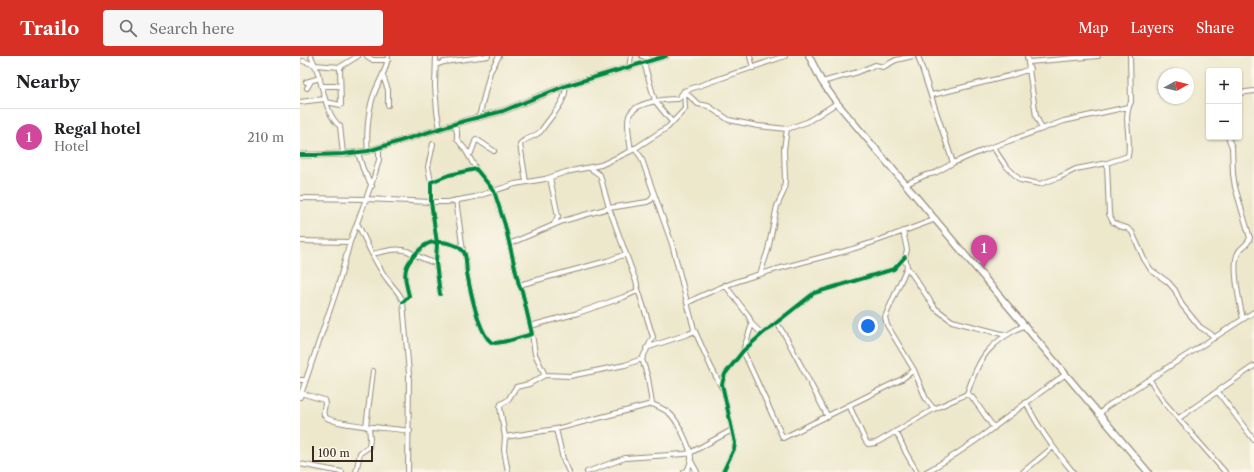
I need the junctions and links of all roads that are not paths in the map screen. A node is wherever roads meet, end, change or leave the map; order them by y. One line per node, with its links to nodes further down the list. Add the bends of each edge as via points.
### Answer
1 (311, 56): 23 (street)
2 (358, 56): 25 (street)
3 (367, 56): 18 (street, via 373,60)
4 (436, 56): 24 (street)
5 (488, 56): 24 (street)
6 (499, 56): 50 (street, via 490,72)
7 (631, 56): 26 (street)
8 (642, 56): 20 (street)
9 (666, 56): 20 (street)
10 (750, 56): 27 (street)
11 (785, 56): 27 (street)
12 (808, 56): 33 (main road)
13 (913, 56): 33 (street, via 896,60 883,67 875,65)
14 (918, 56): 41 (street)
15 (1027, 56): 21 (street)
16 (1098, 56): 21 (street)
17 (1130, 56): 48 (street)
18 (388, 58): 29 (street)
19 (303, 61): 23 (street)
20 (650, 61): 22 (street)
21 (1029, 62): 28 (street)
22 (644, 63): 26 (street); 43 (street)
23 (315, 65): 25 (street); 30 (street)
24 (436, 65): 53 (street, via 436,98)
25 (340, 67): 35 (street)
26 (629, 68): 36 (street)
27 (753, 68): 38 (street)
28 (1030, 69): 41 (street); 55 (street, via 1036,116)
29 (383, 76): 47 (street, via 388,90); 61 (street, via 373,97 368,127)
30 (320, 78): 31 (street); 34 (street)
31 (312, 80): 32 (street); 37 (street)
32 (306, 82)
33 (822, 82): 45 (main road)
34 (322, 86): 35 (street); 42 (street)
35 (340, 86): 46 (street, via 341,105)
36 (565, 86): 50 (street); 75 (street, via 566,94 541,131 520,144)
37 (306, 88)
38 (684, 91): 43 (street, via 678,99); 51 (street, via 685,109); 54 (street, via 698,104 708,106 729,120)
39 (1254, 91): 40 (street)
40 (1242, 93)
41 (932, 95): 67 (street)
42 (325, 101): 44 (street); 46 (street); 49 (street)
43 (655, 101): 51 (street); 60 (street, via 634,110 629,117)
44 (300, 102)
45 (837, 103): 54 (street, via 807,122); 76 (main road)
46 (337, 104): 49 (street)
47 (388, 105)
48 (1128, 107): 55 (street, via 1079,117); 68 (street, via 1128,156)
49 (332, 115): 65 (street, via 340,126)
50 (479, 117): 52 (street)
51 (672, 122): 60 (street)
52 (454, 124): 53 (street); 62 (street, via 457,139)
53 (440, 129): 59 (street)
54 (787, 129): 102 (street, via 784,149 784,191 777,206)
55 (1042, 129): 58 (street)
56 (1229, 140): 110 (street, via 1235,187 1250,238 1236,259 1236,283)
57 (433, 144): 74 (street, via 428,167)
58 (993, 147): 67 (street); 68 (street, via 1005,165 1020,180 1040,184 1076,169)
59 (379, 148): 61 (street); 77 (street, via 379,160)
60 (633, 149): 69 (street); 79 (street, via 641,157)
61 (368, 151): 64 (street)
62 (466, 151): 63 (street, via 471,153 476,139); 71 (street)
63 (494, 151)
64 (358, 153): 65 (street); 77 (street)
65 (343, 154): 66 (street)
66 (300, 155)
67 (953, 163): 76 (street)
68 (1107, 163): 120 (street, via 1109,214 1113,222 1132,232 1151,270 1168,282 1200,327)
69 (601, 165): 70 (street); 72 (street)
70 (590, 168): 72 (street); 73 (street)
71 (476, 169): 74 (street); 78 (street)
72 (600, 175): 84 (street)
73 (550, 178): 75 (street); 85 (street)
74 (431, 182): 83 (street)
75 (526, 182): 78 (street)
76 (906, 184): 86 (main road)
77 (372, 186): 81 (street)
78 (494, 192): 82 (street); 94 (street)
79 (654, 194): 84 (street, via 647,202); 108 (street, via 672,244)
80 (300, 198): 81 (street)
81 (367, 199): 83 (street); 88 (street)
82 (456, 200): 83 (street); 95 (street)
83 (432, 202): 93 (street)
84 (609, 208): 87 (street); 97 (street)
85 (558, 216): 87 (street); 89 (street)
86 (936, 219): 90 (street); 113 (main road)
87 (563, 221): 89 (street)
88 (358, 223): 92 (street); 96 (street)
89 (554, 225): 94 (street)
90 (902, 231): 99 (street, via 907,250); 102 (street, via 848,250)
91 (300, 241): 92 (street)
92 (350, 242): 131 (street)
93 (437, 242): 95 (street, via 452,244); 98 (street, via 426,245); 100 (street)
94 (509, 244): 103 (street)
95 (463, 252): 116 (street, via 479,321 487,338 496,344)
96 (372, 254): 98 (street, via 405,250); 107 (street, via 387,280 399,292)
97 (626, 254): 103 (street, via 607,262); 105 (street)
98 (414, 255): 100 (street); 107 (street, via 405,274 409,296)
99 (905, 257): 101 (street); 111 (street, via 894,269 814,293)
100 (436, 264): 106 (street)
101 (907, 267): 118 (street, via 935,308 952,321); 126 (street, via 885,318)
102 (760, 274): 104 (street)
103 (519, 285): 114 (street)
104 (725, 285): 108 (street); 112 (street)
105 (638, 289): 114 (street, via 635,293 598,306); 119 (street)
106 (440, 294)
107 (403, 302): 148 (street, via 409,374)
108 (687, 303): 115 (street)
109 (1254, 312): 110 (street)
110 (1243, 319): 120 (street)
111 (777, 323): 117 (street); 142 (street)
112 (752, 324): 117 (street); 123 (street)
113 (1025, 325): 118 (street); 128 (main road)
114 (530, 326): 116 (street)
115 (694, 329): 121 (street, via 693,332); 133 (street)
116 (532, 334): 129 (street, via 535,354)
117 (762, 334): 123 (street)
118 (1006, 335): 135 (street, via 985,354)
119 (653, 336): 121 (street); 122 (street)
120 (1214, 338): 132 (street)
121 (661, 343): 122 (street)
122 (646, 348): 124 (street)
123 (743, 351): 133 (street, via 725,374); 142 (street, via 784,438)
124 (642, 359): 129 (street, via 570,376); 138 (street)
125 (1254, 366): 134 (street)
126 (914, 370): 139 (street, via 902,379); 140 (street, via 926,399)
127 (374, 371): 144 (street)
128 (1066, 374): 137 (street); 141 (main road)
129 (545, 375): 150 (street, via 529,384 516,387 508,400 501,404)
130 (300, 380): 131 (street)
131 (306, 380): 136 (street)
132 (1150, 380): 141 (street); 143 (street, via 1164,402)
133 (722, 389): 147 (street)
134 (1218, 392): 143 (street); 151 (street)
135 (967, 394): 140 (street); 145 (street, via 972,397)
136 (301, 395): 144 (street, via 324,400 325,417)
137 (1026, 402): 145 (street); 152 (street, via 1036,423)
138 (652, 404): 146 (street); 153 (street, via 669,412)
139 (850, 405): 142 (street); 149 (street, via 868,444 876,443)
140 (934, 409): 149 (street)
141 (1099, 415): 169 (main road)
142 (828, 417)
143 (1179, 418): 170 (street)
144 (368, 427): 148 (street); 157 (street, via 369,447 360,453)
145 (994, 428): 166 (street)
146 (556, 429): 150 (street); 160 (street)
147 (732, 430): 153 (street); 164 (street, via 734,449)
148 (410, 431): 158 (street)
149 (896, 431): 165 (street)
150 (505, 437): 159 (street, via 504,450)
151 (1254, 440)
152 (1053, 447): 167 (street); 168 (street)
153 (690, 453): 154 (street); 161 (street, via 625,458)
154 (690, 460): 162 (street, via 687,471); 163 (street)
155 (300, 464): 156 (street)
156 (342, 472)
157 (356, 472)
158 (408, 472)
159 (508, 472)
160 (569, 472)
161 (587, 472)
162 (684, 472)
163 (697, 472)
164 (723, 472)
165 (917, 472)
166 (926, 472)
167 (1023, 472)
168 (1073, 472)
169 (1148, 472)
170 (1225, 472)

